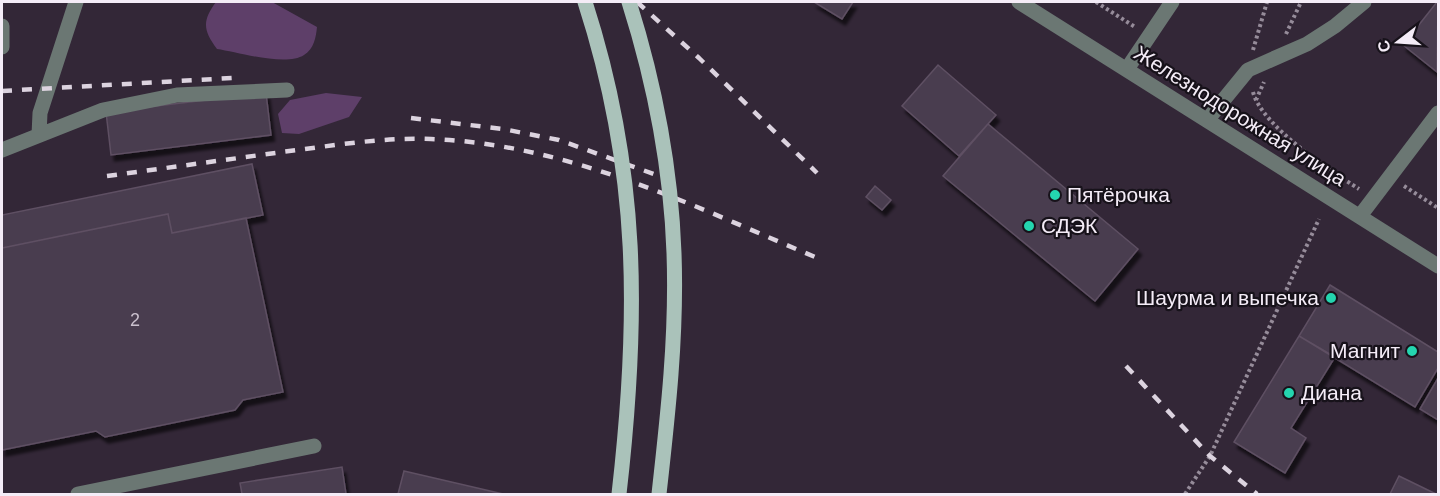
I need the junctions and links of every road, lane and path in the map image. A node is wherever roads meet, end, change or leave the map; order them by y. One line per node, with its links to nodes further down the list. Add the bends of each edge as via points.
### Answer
1 (76, 2): 16 (street, via 40,113)
2 (585, 2): 26 (main road, bridge, via 614,112 627,184 632,254 628,412)
3 (629, 2): 27 (main road, bridge, via 668,178 674,252 675,318)
4 (1019, 2): 11 (street, Железнодорожная улица)
5 (1096, 2): 9 (path)
6 (1172, 2): 9 (street)
7 (1364, 2): 15 (street, via 1307,44 1248,70)
8 (2, 26): 10 (street)
9 (1149, 36): 11 (street)
10 (2, 47)
11 (1127, 69): 15 (street, Железнодорожная улица)
12 (287, 90): 16 (street, via 177,95 103,110)
13 (1256, 100): 19 (path, via 1286,136)
14 (1438, 113): 18 (street)
15 (1208, 119): 21 (street, Железнодорожная улица)
16 (39, 135): 17 (street)
17 (2, 150)
18 (1389, 176): 19 (street); 20 (path)
19 (1372, 198): 21 (street)
20 (1438, 208)
21 (1360, 216): 23 (street, Железнодорожная улица)
22 (1319, 219): 28 (path, via 1210,456)
23 (1438, 266)
24 (315, 446): 25 (street)
25 (78, 495)
26 (619, 495)
27 (659, 495)
28 (1185, 495)

